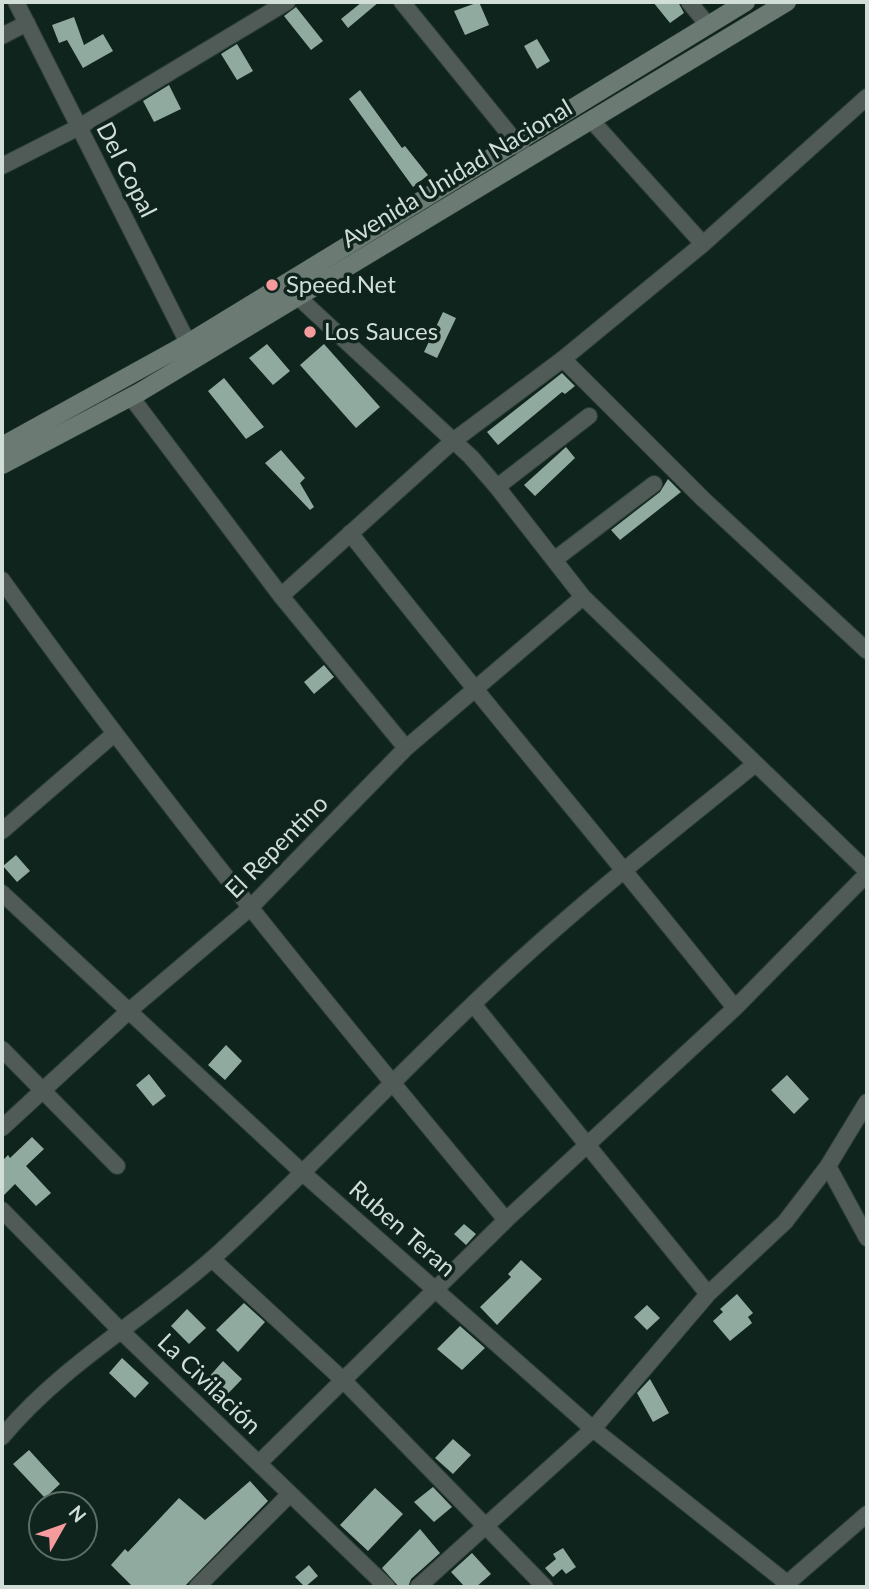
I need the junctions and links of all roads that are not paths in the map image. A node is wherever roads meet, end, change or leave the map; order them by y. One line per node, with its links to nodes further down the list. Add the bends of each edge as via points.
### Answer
1 (16, 2): 7 (street, Del Copal)
2 (287, 2): 12 (street)
3 (402, 2): 13 (street)
4 (689, 2): 8 (street)
5 (746, 2): 8 (main road, Avenida Unidad Nacional)
6 (787, 2): 11 (main road, Avenida Unidad Nacional)
7 (27, 23): 9 (street); 12 (street, Del Copal)
8 (708, 25): 13 (main road, Avenida Unidad Nacional)
9 (2, 36)
10 (867, 97): 16 (street)
11 (592, 121): 14 (main road, Avenida Unidad Nacional); 16 (street)
12 (79, 127): 15 (street); 18 (street, Del Copal)
13 (516, 142): 14 (street); 18 (main road, Avenida Unidad Nacional)
14 (529, 159): 17 (main road, Avenida Unidad Nacional)
15 (2, 166)
16 (703, 244): 19 (street)
17 (298, 297): 18 (main road, Avenida Unidad Nacional); 22 (street)
18 (192, 351): 20 (main road, Avenida Unidad Nacional); 23 (main road, Avenida Unidad Nacional)
19 (563, 359): 22 (street); 32 (street, via 713,508)
20 (131, 397): 24 (main road, Avenida Unidad Nacional); 30 (street)
21 (589, 416): 26 (street)
22 (453, 441): 26 (street); 27 (street)
23 (2, 446)
24 (2, 465)
25 (654, 484): 28 (street)
26 (497, 486): 28 (street)
27 (350, 533): 30 (street); 33 (street)
28 (554, 560): 31 (street)
29 (2, 580): 34 (street)
30 (281, 596): 35 (street)
31 (583, 597): 33 (street, El Repentino); 36 (street)
32 (867, 651)
33 (475, 692): 35 (street, El Repentino); 38 (street)
34 (114, 734): 37 (street); 41 (street)
35 (406, 748): 41 (street, El Repentino)
36 (754, 765): 38 (street); 39 (street)
37 (2, 831)
38 (624, 868): 42 (street); 43 (street)
39 (867, 873): 43 (street)
40 (2, 892): 44 (street, Ruben Teran)
41 (249, 909): 44 (street, El Repentino); 46 (street)
42 (473, 1004): 46 (street); 50 (street)
43 (735, 1008): 50 (street)
44 (130, 1010): 47 (street, El Repentino); 53 (street, Ruben Teran)
45 (2, 1049): 47 (street)
46 (393, 1084): 53 (street); 55 (street)
47 (42, 1089): 49 (street, El Repentino); 51 (street)
48 (867, 1102): 52 (street)
49 (2, 1128)
50 (588, 1143): 55 (street); 59 (street)
51 (117, 1166)
52 (828, 1166): 56 (street); 59 (street, via 785,1222)
53 (304, 1174): 57 (street); 58 (street, Ruben Teran)
54 (2, 1210): 60 (street, La Civilación)
55 (506, 1220): 58 (street)
56 (867, 1238)
57 (212, 1259): 60 (street); 61 (street)
58 (436, 1289): 61 (street); 62 (street, Ruben Teran)
59 (708, 1294): 62 (street)
60 (120, 1330): 63 (street, via 42,1396); 64 (street, La Civilación)
61 (342, 1380): 64 (street); 67 (street)
62 (593, 1429): 67 (street); 68 (street, Ruben Teran)
63 (2, 1437)
64 (259, 1463): 65 (street, La Civilación)
65 (290, 1493): 69 (street); 70 (street, La Civilación)
66 (867, 1514): 68 (street)
67 (486, 1525): 71 (street); 72 (street)
68 (785, 1585)
69 (197, 1587)
70 (387, 1587)
71 (418, 1587)
72 (545, 1587)

